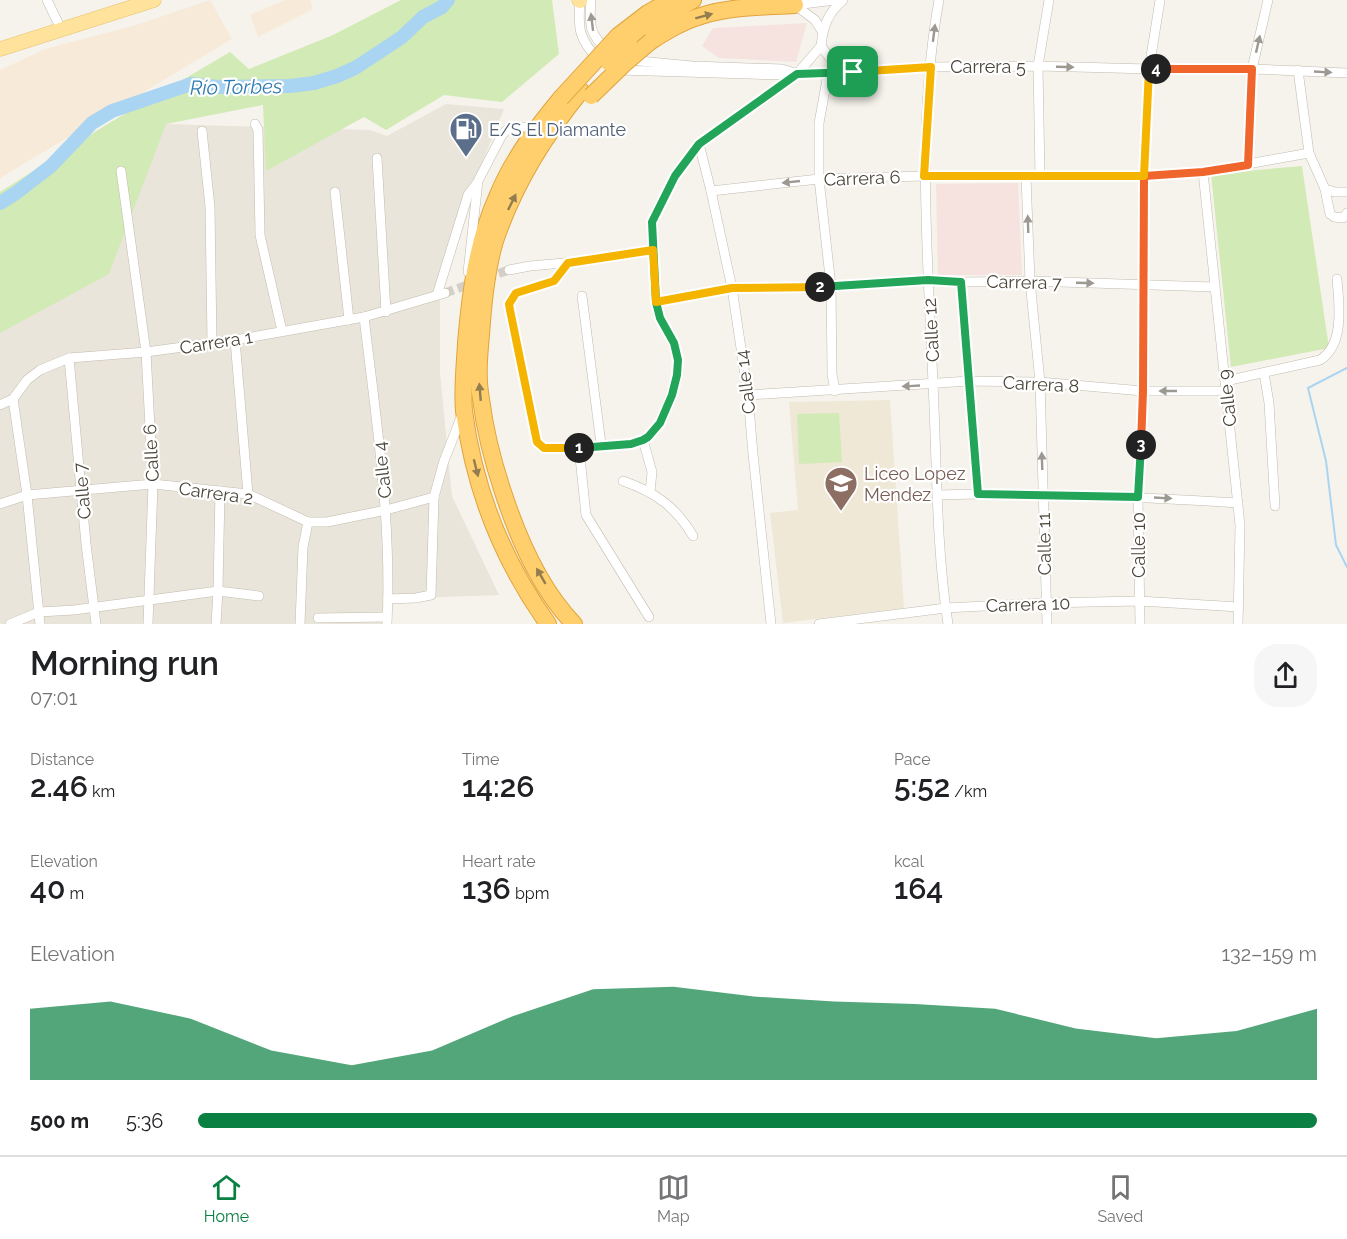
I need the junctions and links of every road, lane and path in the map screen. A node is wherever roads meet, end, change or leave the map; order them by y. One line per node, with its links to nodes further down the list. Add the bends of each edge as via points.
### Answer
1 (47, 0): 15 (street)
2 (154, 0): 15 (main road)
3 (582, 0): 27 (street, Carrera 5, via 581,36 596,57 613,69)
4 (662, 0): 14 (highway)
5 (672, 0): 14 (highway)
6 (693, 0): 17 (highway)
7 (835, 0): 13 (street)
8 (843, 0): 16 (street)
9 (939, 0): 21 (street, Calle 12, one-way to 9)
10 (1049, 0): 20 (street)
11 (1160, 0): 22 (street, Calle 10)
12 (1268, 0): 23 (street, one-way to 12)
13 (795, 5): 16 (street, via 811,16); 29 (highway, one-way to 13, bridge, via 669,29 702,15)
14 (648, 13): 17 (highway)
15 (61, 29): 19 (main road)
16 (822, 31): 18 (street)
17 (623, 40): 29 (highway, bridge); 31 (highway, bridge, via 561,98)
18 (821, 46): 25 (street, via 840,67); 27 (street)
19 (0, 49)
20 (1038, 66): 21 (street, Carrera 5); 22 (street, Carrera 5, one-way to 22); 41 (street)
21 (931, 67): 25 (street, Carrera 5); 39 (street, Calle 12)
22 (1149, 69): 23 (street, Carrera 5); 42 (street, Calle 10)
23 (1252, 69): 24 (street, Carrera 5); 36 (street)
24 (1298, 70): 26 (street, Carrera 5, one-way to 26); 34 (street)
25 (853, 72): 28 (street, Carrera 5)
26 (1347, 73)
27 (797, 74): 28 (street, Carrera 5); 33 (street)
28 (828, 74): 43 (street, via 819,123)
29 (586, 94): 31 (highway)
30 (255, 124): 67 (street, via 260,235)
31 (543, 130): 44 (street, via 510,128 502,135); 63 (highway, via 496,197 482,239); 124 (highway, one-way to 31, via 541,577 515,527 495,466 480,398 482,316 495,243)
32 (202, 131): 69 (street, via 210,207)
33 (699, 144): 46 (street, Calle 14); 50 (street, via 675,176 657,210 652,222)
34 (1309, 153): 36 (street, Carrera 6); 45 (street)
35 (377, 158): 64 (street)
36 (1248, 165): 38 (street, Carrera 6)
37 (121, 171): 70 (street, Calle 6)
38 (1203, 172): 42 (street, Carrera 6); 59 (street, Calle 9)
39 (924, 176): 40 (street, Carrera 6); 43 (street, Carrera 6); 54 (street, Calle 12)
40 (1026, 176): 41 (street, Carrera 6); 55 (street, Calle 11, one-way to 40)
41 (1040, 176): 42 (street, Carrera 6)
42 (1144, 176): 58 (street, Calle 10)
43 (819, 179): 46 (street, Carrera 6, one-way to 46); 57 (street)
44 (478, 181): 63 (street, via 468,265); 64 (street, Carrera 1, via 468,195 441,294)
45 (1325, 189): 48 (street); 49 (street, via 1330,214 1343,218)
46 (711, 190): 60 (street, Calle 14)
47 (335, 192): 66 (street)
48 (1347, 192)
49 (1347, 213)
50 (653, 250): 51 (street); 62 (street)
51 (568, 263): 52 (street); 85 (street, via 554,281 516,293 509,304 537,442 544,448)
52 (509, 270)
53 (1337, 279): 72 (street, Carrera 8, via 1339,320 1328,356)
54 (928, 280): 56 (street, Carrera 7); 57 (street, Carrera 7); 75 (street, Calle 12)
55 (1030, 281): 56 (street, Carrera 7); 58 (street, Carrera 7, one-way to 58); 74 (street, Calle 11)
56 (961, 282): 73 (street)
57 (831, 286): 60 (street, Carrera 7); 77 (street)
58 (1143, 286): 59 (street, Carrera 7); 78 (street, Calle 10)
59 (1214, 287): 76 (street, Calle 9)
60 (732, 288): 62 (street, Carrera 7); 79 (street, Calle 14)
61 (582, 296): 84 (street)
62 (656, 302): 83 (street, via 674,343 677,375 660,423)
63 (469, 309): 82 (highway)
64 (386, 312): 65 (street, Carrera 1)
65 (364, 317): 66 (street, Carrera 1); 101 (street, Calle 4)
66 (349, 320): 67 (street, Carrera 1)
67 (282, 331): 68 (street, Carrera 1)
68 (235, 340): 69 (street, Carrera 1); 91 (street)
69 (212, 343): 70 (street, Carrera 1)
70 (146, 352): 71 (street, Carrera 1); 87 (street, Calle 6)
71 (69, 358): 80 (street, Carrera 1, via 40,370); 88 (street, Calle 7)
72 (1264, 373): 76 (street, Carrera 8); 100 (street)
73 (970, 381): 74 (street, Carrera 8); 75 (street, Carrera 8); 92 (street)
74 (1040, 382): 78 (street, Carrera 8); 95 (street, Calle 11, one-way to 74)
75 (933, 385): 77 (street, Carrera 8, one-way to 77); 94 (street, Calle 12)
76 (1226, 386): 78 (street, Carrera 8, one-way to 78); 98 (street, Calle 9)
77 (835, 391): 79 (street, Carrera 8)
78 (1143, 391): 97 (street, Calle 10)
79 (748, 395): 125 (street, Calle 14)
80 (13, 399): 81 (street, Carrera 1); 93 (street)
81 (0, 405)
82 (464, 410): 96 (street); 123 (highway, one-way to 123, via 496,535)
83 (643, 440): 84 (street); 90 (street, via 652,472)
84 (601, 444): 85 (street)
85 (579, 448): 114 (street, via 586,515)
86 (623, 481): 90 (street)
87 (153, 484): 88 (street, Carrera 2); 89 (street, Carrera 2); 106 (street, Calle 6)
88 (82, 489): 93 (street, Carrera 2); 111 (street, Calle 7)
89 (220, 491): 91 (street, Carrera 2); 104 (street)
90 (650, 492): 103 (street, via 684,521)
91 (248, 494): 102 (street, Carrera 2)
92 (978, 494): 94 (street); 95 (street)
93 (27, 495): 99 (street, Carrera 2); 113 (street)
94 (937, 495): 112 (street, Calle 12)
95 (1043, 495): 97 (street); 109 (street, Calle 11)
96 (434, 497): 101 (street, Carrera 2); 107 (street, via 431,595)
97 (1138, 497): 98 (street, one-way to 98); 108 (street, Calle 10)
98 (1238, 503): 110 (street, Calle 9)
99 (0, 504)
100 (1275, 506)
101 (386, 510): 102 (street, Carrera 2, via 343,520); 107 (street, Calle 4)
102 (308, 522): 122 (street, via 303,547)
103 (693, 536)
104 (218, 591): 105 (street); 106 (street); 121 (street)
105 (259, 596)
106 (149, 599): 111 (street); 120 (street, Calle 6)
107 (388, 599): 116 (street, Calle 4)
108 (1139, 601): 109 (street, Carrera 10); 110 (street, Carrera 10); 129 (street, Calle 10)
109 (1046, 603): 112 (street, Carrera 10); 128 (street, Calle 11)
110 (1239, 607): 130 (street, Calle 9)
111 (94, 608): 113 (street); 119 (street, Calle 7)
112 (946, 608): 126 (street, Carrera 10); 127 (street, Calle 12)
113 (39, 612): 117 (street); 118 (street)
114 (649, 617)
115 (318, 618): 116 (street)
116 (387, 621)
117 (10, 624)
118 (40, 624)
119 (96, 624)
120 (147, 624)
121 (216, 624)
122 (300, 624)
123 (548, 624)
124 (574, 624)
125 (771, 624)
126 (819, 624)
127 (948, 624)
128 (1047, 624)
129 (1140, 624)
130 (1238, 624)

